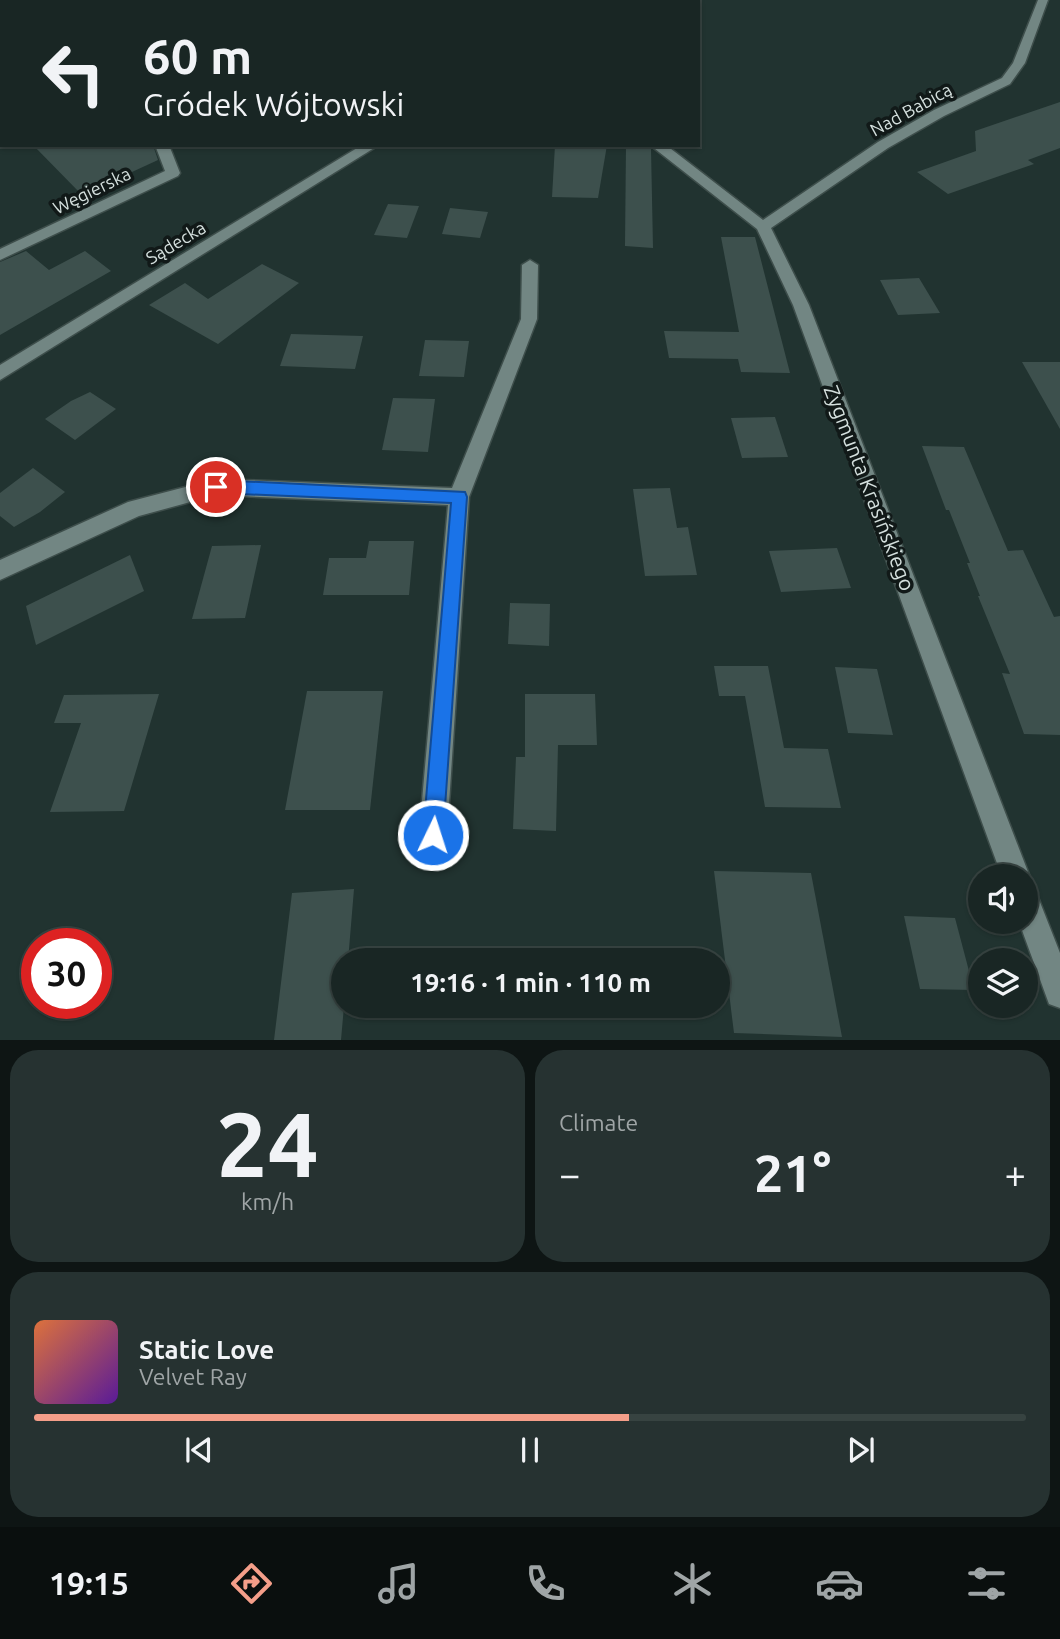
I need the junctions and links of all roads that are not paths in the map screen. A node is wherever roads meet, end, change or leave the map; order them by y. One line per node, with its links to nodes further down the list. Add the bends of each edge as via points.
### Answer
1 (1043, 0): 5 (street, Nad Babicą, via 1019,63 1006,81 883,145)
2 (163, 147): 6 (street, Węgierska, via 173,173)
3 (369, 147): 8 (street, Sądecka)
4 (660, 147): 5 (street, Zygmunta Krasińskiego)
5 (763, 228): 12 (street, Zygmunta Krasińskiego, via 800,305)
6 (0, 255)
7 (530, 265): 9 (street, via 528,319)
8 (0, 373)
9 (459, 497): 10 (street, via 216,487 135,508); 11 (street)
10 (0, 570)
11 (433, 835)
12 (1011, 864)
13 (1038, 933): 14 (street)
14 (1060, 991)

